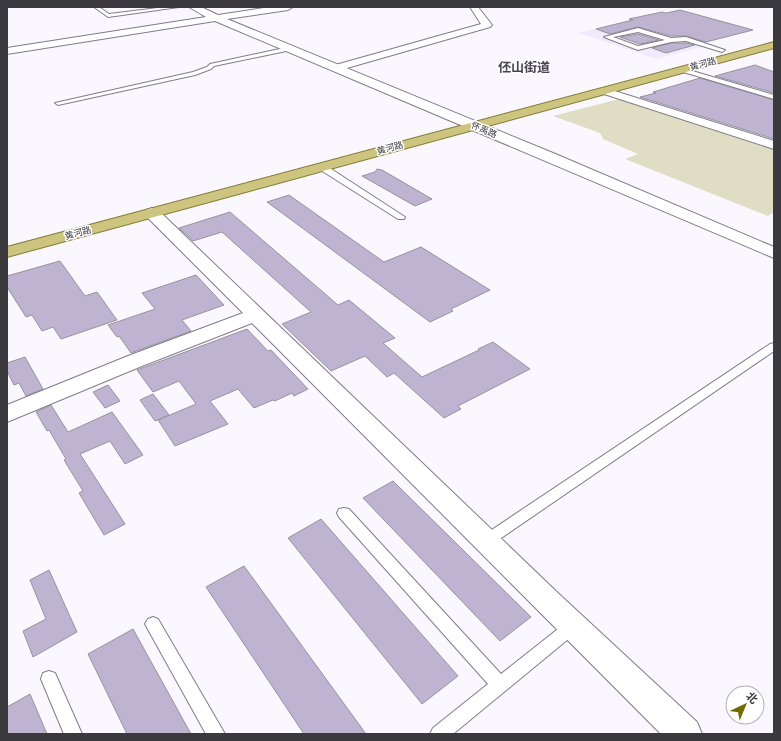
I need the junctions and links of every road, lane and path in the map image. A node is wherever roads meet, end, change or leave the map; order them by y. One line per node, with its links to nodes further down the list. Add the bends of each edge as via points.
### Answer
1 (96, 7): 2 (lane, via 108,16)
2 (177, 7)
3 (194, 7): 6 (street, 怀禹路)
4 (288, 7): 6 (street)
5 (474, 7): 13 (street, via 487,25)
6 (218, 19): 10 (street, 怀禹路); 12 (street)
7 (774, 36): 11 (main road, 黄河路)
8 (671, 40): 8 (lane, via 638,48 607,37 638,30); 11 (lane, via 686,39)
9 (774, 45): 14 (main road, 黄河路)
10 (289, 48): 13 (street, 怀禹路); 17 (lane, via 212,65 195,73)
11 (722, 50): 18 (main road, 黄河路)
12 (7, 51)
13 (336, 68): 18 (street, 怀禹路)
14 (682, 70): 15 (main road, 黄河路); 16 (lane)
15 (605, 91): 19 (main road, 黄河路); 20 (street)
16 (774, 97)
17 (58, 103)
18 (458, 119): 19 (street, 怀禹路); 22 (main road, 黄河路)
19 (475, 126): 21 (main road, 黄河路); 26 (street, 怀禹路)
20 (774, 145)
21 (322, 167): 23 (main road, 黄河路); 24 (lane)
22 (176, 193)
23 (152, 213): 25 (main road, 黄河路); 27 (street)
24 (402, 217)
25 (7, 252)
26 (774, 252)
27 (256, 315): 29 (street); 31 (street)
28 (774, 346): 31 (lane)
29 (7, 414)
30 (344, 513): 35 (lane)
31 (486, 541): 33 (street)
32 (153, 624): 37 (lane)
33 (573, 626): 35 (lane); 39 (street)
34 (49, 679): 36 (lane)
35 (500, 685): 38 (lane)
36 (73, 734)
37 (216, 734)
38 (439, 734)
39 (684, 734)

